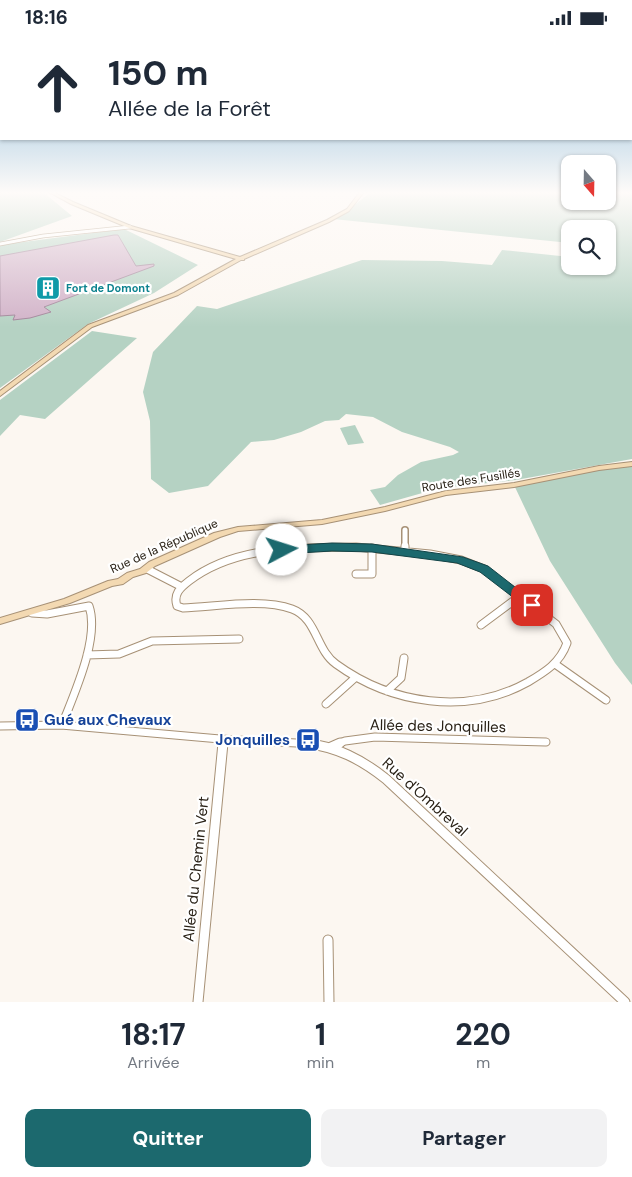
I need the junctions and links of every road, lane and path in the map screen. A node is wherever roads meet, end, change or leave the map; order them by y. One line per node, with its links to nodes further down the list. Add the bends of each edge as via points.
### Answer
1 (37, 237): 4 (street)
2 (165, 237): 5 (street)
3 (290, 237): 5 (street)
4 (0, 244)
5 (241, 259): 6 (street, via 168,297 90,326)
6 (0, 394)
7 (632, 464): 8 (street, Route des Fusillés, via 514,485 446,493 322,521)
8 (255, 527): 12 (street, Rue de la République, via 217,535)
9 (405, 530): 11 (street)
10 (372, 548): 11 (street); 13 (street, via 372,574); 14 (street, via 301,548 244,555 213,566)
11 (405, 551): 15 (street, via 459,559 484,569)
12 (147, 569): 14 (street); 16 (street, Rue de la République)
13 (356, 574)
14 (182, 587): 23 (street, via 174,601 183,608 280,606 299,611 307,619 322,650)
15 (520, 596): 18 (street); 22 (street, via 556,624 563,634 567,643 564,655)
16 (32, 613): 17 (street, Rue de la République); 20 (street, via 47,614 89,606 92,611)
17 (0, 621)
18 (482, 625)
19 (239, 639): 20 (street, via 152,641 119,654)
20 (87, 655): 27 (street)
21 (404, 658): 24 (street, via 401,678)
22 (555, 664): 24 (street, via 526,685 487,699 434,702); 25 (street)
23 (356, 677): 24 (street); 26 (street)
24 (388, 691)
25 (606, 700)
26 (326, 704)
27 (62, 725): 28 (street, Rue d'Ombreval, via 29,723); 29 (street, Rue d'Ombreval)
28 (0, 726)
29 (223, 739): 31 (street, Rue d'Ombreval); 33 (street, Allée du Chemin Vert)
30 (546, 742): 31 (street, Allée des Jonquilles, via 374,737 345,741)
31 (331, 747): 35 (street, Rue d'Ombreval, via 364,762 386,779)
32 (328, 940): 34 (street)
33 (198, 1002)
34 (329, 1002)
35 (626, 1002)

